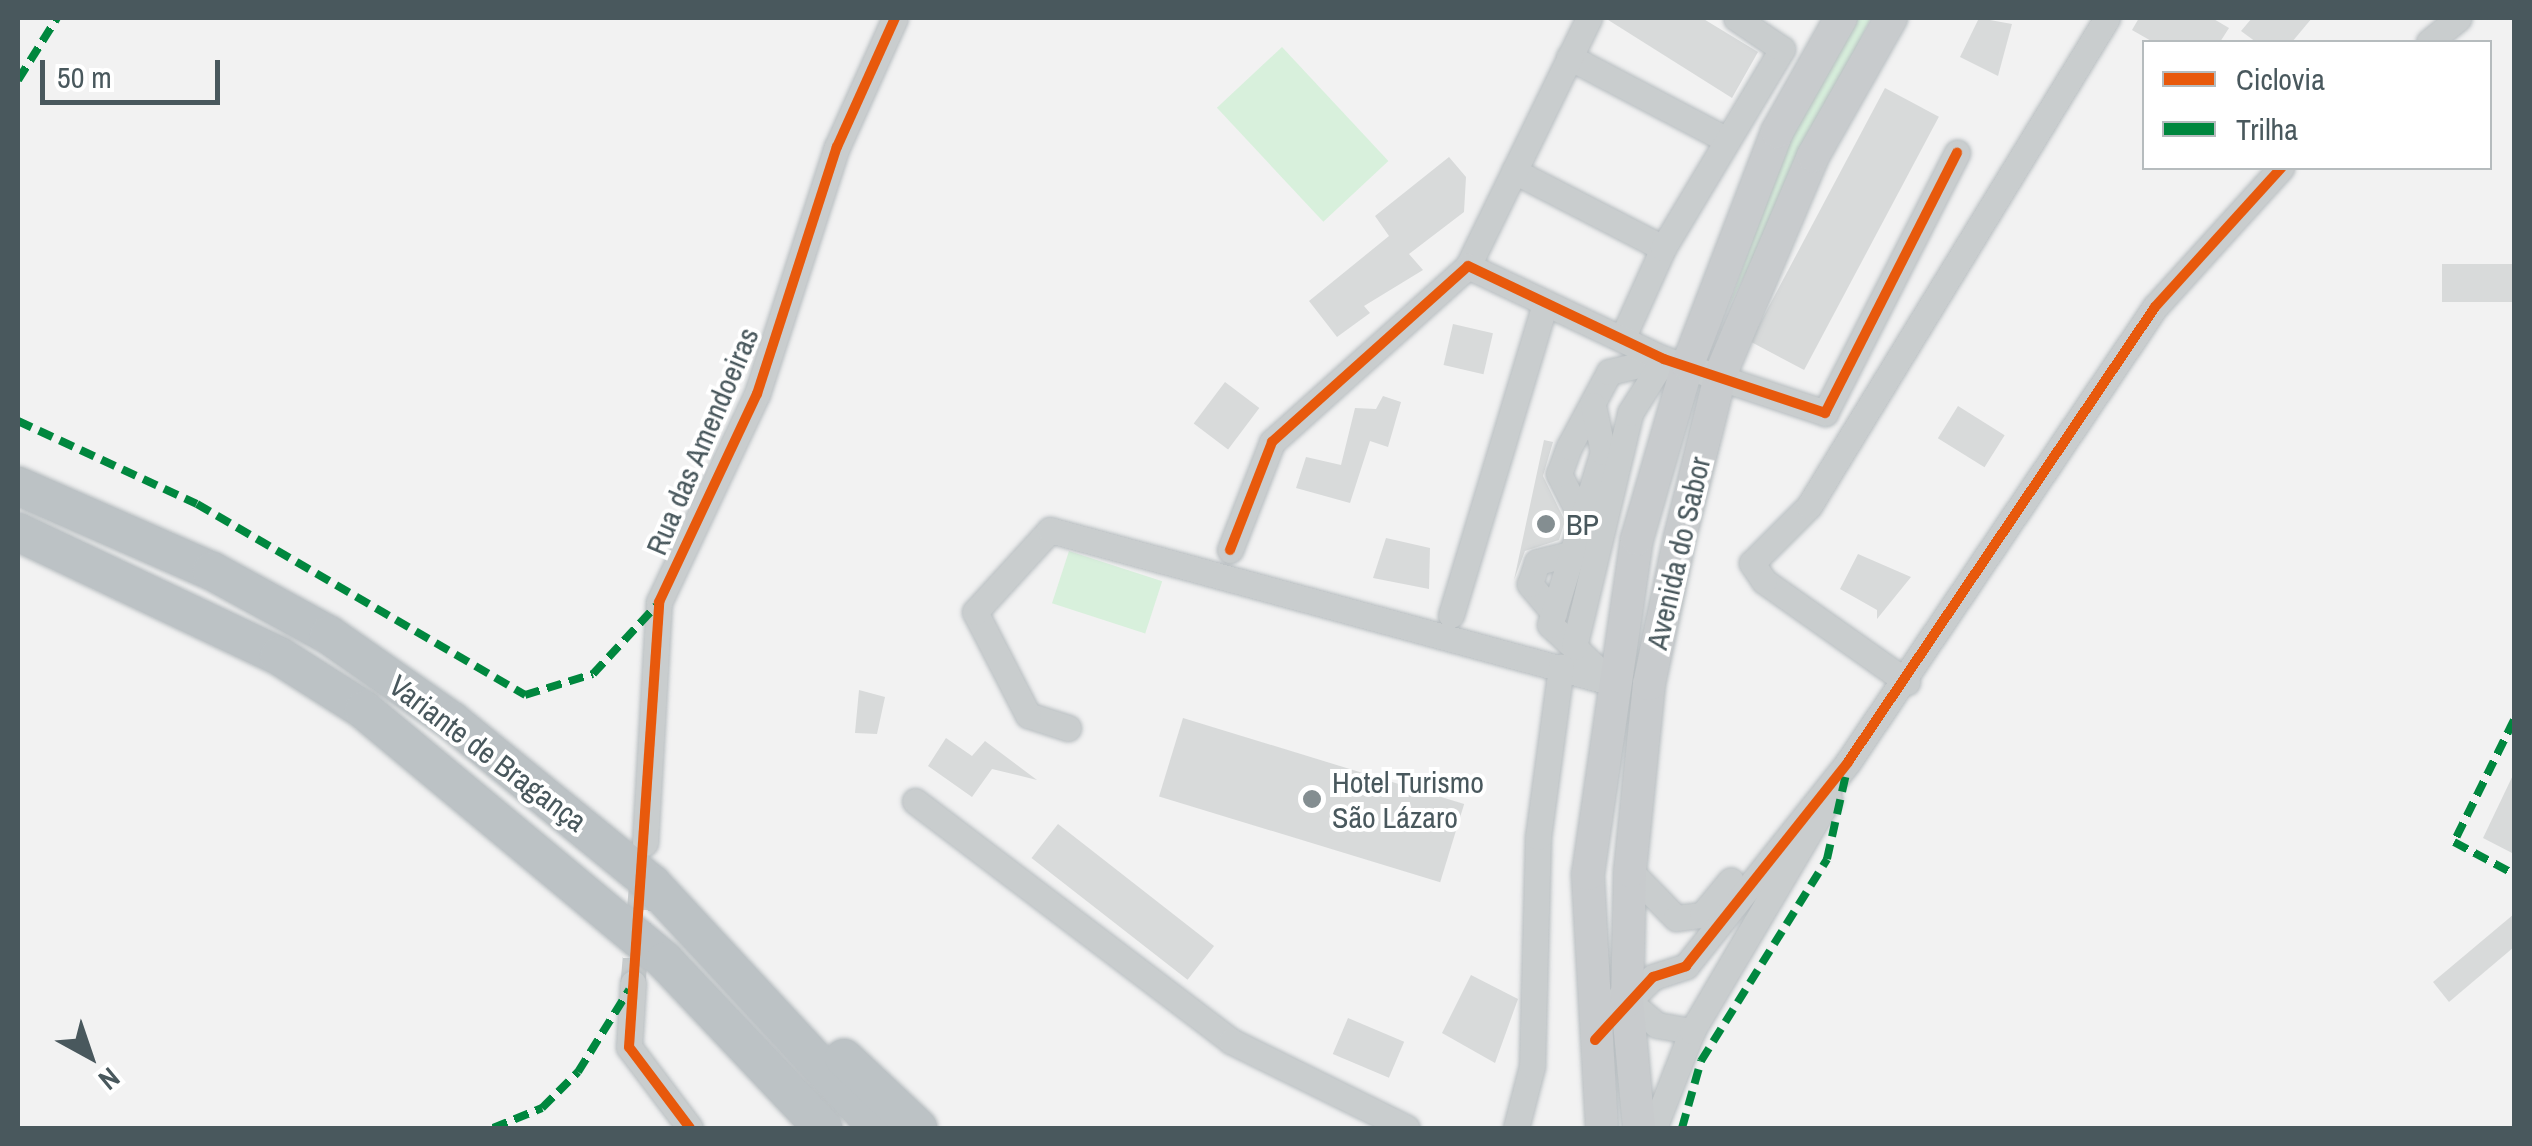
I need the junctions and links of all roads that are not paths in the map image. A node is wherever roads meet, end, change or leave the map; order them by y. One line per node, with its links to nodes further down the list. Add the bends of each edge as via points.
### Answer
1 (895, 18): 33 (street, Rua das Amendoeiras, via 837,146 757,394 659,602)
2 (1589, 18): 9 (street)
3 (1736, 18): 10 (street, via 1782,49)
4 (1841, 18): 18 (main road, Avenida do Sabor, via 1777,132)
5 (1891, 18): 19 (main road, Avenida do Sabor, via 1813,156)
6 (2107, 18): 28 (street, via 1809,506 1752,563 1764,581)
7 (2459, 18): 8 (street)
8 (2432, 40)
9 (1570, 57): 10 (street); 13 (street)
10 (1725, 139): 14 (street)
11 (1956, 153): 19 (street, via 1825,413)
12 (2279, 170): 28 (street, via 2155,308)
13 (1514, 171): 14 (street); 15 (street)
14 (1663, 248): 17 (street)
15 (1468, 266): 16 (street); 24 (street, via 1272,442)
16 (1545, 303): 17 (street); 25 (street)
17 (1622, 339): 18 (street)
18 (1676, 362): 19 (street); 20 (street, via 1609,372); 26 (street, via 1630,413); 27 (main road, Avenida do Sabor)
19 (1721, 374): 34 (main road, Avenida do Sabor, via 1649,684)
20 (1592, 405): 22 (street, via 1603,452); 22 (street, via 1559,474)
21 (18, 486): 36 (highway, Variante de Bragança, via 212,571 329,636 452,721)
22 (1582, 519): 26 (street, via 1550,624)
23 (18, 532): 37 (highway, Variante de Bragança, via 228,630 364,710)
24 (1230, 550)
25 (1450, 615)
26 (1567, 657): 27 (street); 29 (street, via 1050,530 975,612 1028,715); 48 (street, via 1538,837 1532,1066)
27 (1610, 682): 35 (main road, Avenida do Sabor)
28 (1907, 682): 30 (street)
29 (1068, 728)
30 (1848, 762): 32 (street); 40 (street)
31 (915, 801): 47 (street, via 1231,1041)
32 (1792, 827): 34 (street, via 1702,915 1676,918 1656,907); 39 (street, via 1686,966 1652,977)
33 (645, 843)
34 (1630, 871): 39 (main road, Avenida do Sabor)
35 (1588, 874): 39 (street, via 1603,912 1604,974); 41 (main road, Avenida do Sabor)
36 (652, 884): 45 (highway, Variante de Bragança); 46 (highway)
37 (665, 961): 43 (highway); 44 (highway, Variante de Bragança)
38 (633, 983): 42 (street, via 630,1046)
39 (1627, 1001): 40 (street, via 1658,1025); 41 (street); 50 (main road, Avenida do Sabor)
40 (1692, 1030): 51 (street)
41 (1594, 1040): 49 (main road, Avenida do Sabor)
42 (690, 1128)
43 (792, 1128)
44 (823, 1128)
45 (878, 1128)
46 (918, 1128)
47 (1407, 1128)
48 (1516, 1128)
49 (1602, 1128)
50 (1638, 1128)
51 (1654, 1128)

